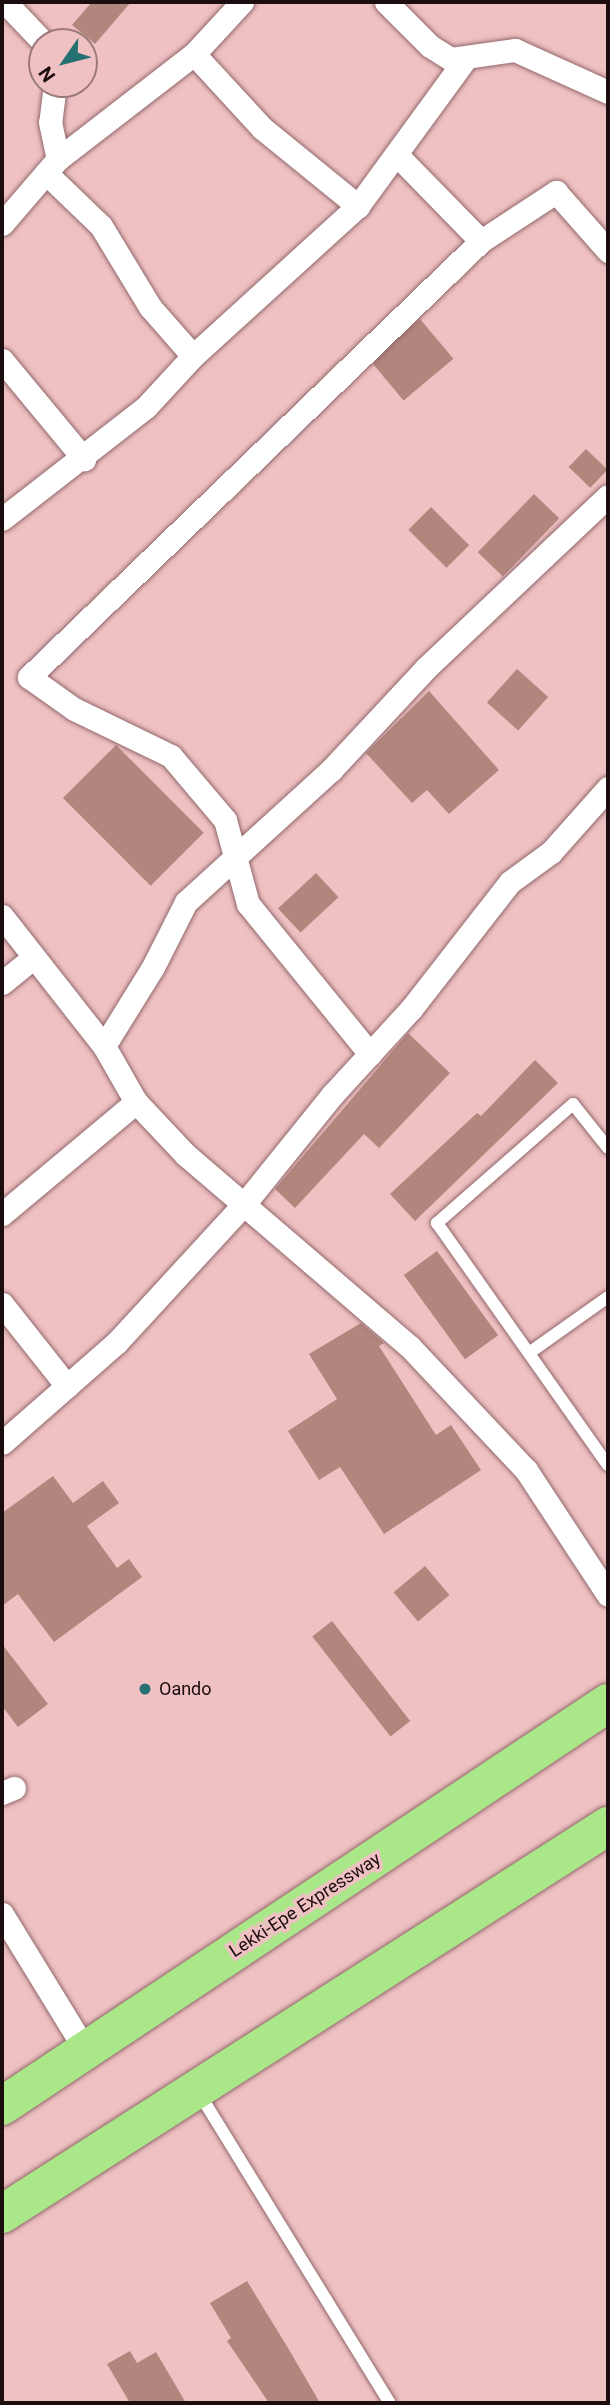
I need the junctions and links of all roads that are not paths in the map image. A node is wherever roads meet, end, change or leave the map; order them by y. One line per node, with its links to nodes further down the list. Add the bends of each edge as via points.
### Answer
1 (5, 2): 4 (street)
2 (242, 2): 5 (street)
3 (386, 2): 6 (street, via 430,46 452,59)
4 (30, 28)
5 (194, 54): 10 (street); 11 (street, via 262,128)
6 (465, 60): 7 (street, via 515,50); 9 (street)
7 (608, 92)
8 (53, 98): 10 (street)
9 (397, 155): 11 (street); 13 (street)
10 (52, 166): 12 (street); 15 (street, via 101,226 150,307)
11 (358, 206): 15 (street)
12 (2, 224)
13 (481, 241): 14 (street, via 556,192); 21 (street, via 29,677 74,709 171,756 225,820)
14 (608, 251)
15 (193, 356): 17 (street, via 146,407)
16 (2, 360): 17 (street)
17 (84, 459): 19 (street)
18 (608, 496): 21 (street, via 426,668 331,770)
19 (2, 519)
20 (608, 788): 26 (street, via 551,852 510,882)
21 (237, 856): 25 (street, via 186,902); 26 (street, via 248,904)
22 (2, 916): 23 (street)
23 (34, 957): 24 (street); 25 (street)
24 (2, 983)
25 (104, 1046): 27 (street)
26 (370, 1055): 29 (street)
27 (136, 1102): 29 (street, via 186,1156); 30 (street)
28 (608, 1148): 33 (lane, via 573,1104 437,1223)
29 (245, 1203): 34 (street, via 117,1342); 37 (street, via 410,1347 526,1470)
30 (2, 1214)
31 (608, 1297): 33 (lane)
32 (2, 1304): 34 (street)
33 (529, 1353): 36 (lane)
34 (67, 1386): 35 (street)
35 (2, 1443)
36 (608, 1465)
37 (608, 1595)
38 (608, 1703): 41 (highway, Lekki-Epe Expressway)
39 (608, 1826): 42 (highway)
40 (2, 1914): 41 (street)
41 (86, 2052): 43 (highway, Lekki-Epe Expressway)
42 (197, 2090): 44 (highway); 45 (lane)
43 (2, 2106)
44 (2, 2214)
45 (390, 2403)

